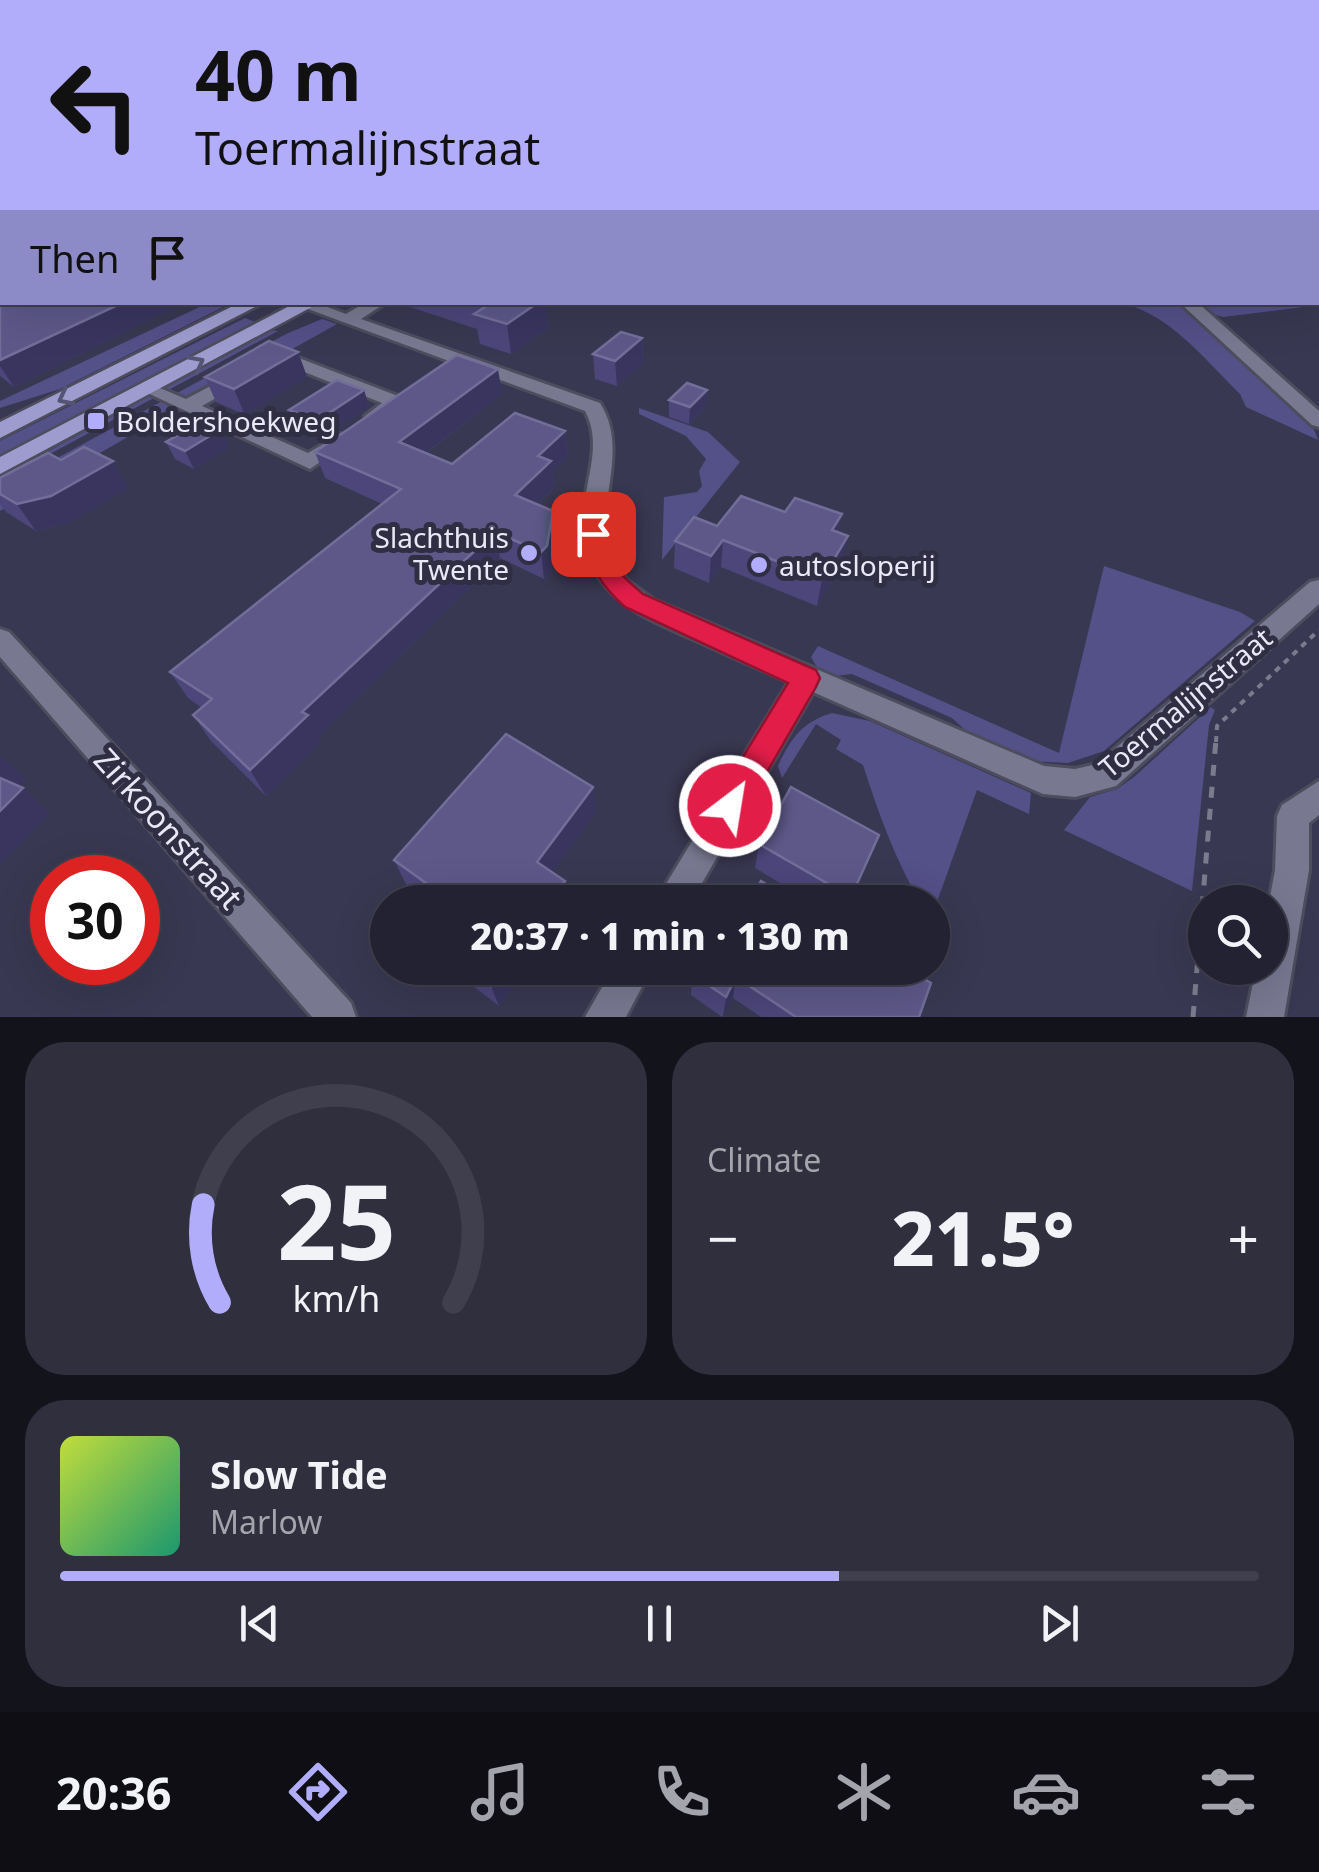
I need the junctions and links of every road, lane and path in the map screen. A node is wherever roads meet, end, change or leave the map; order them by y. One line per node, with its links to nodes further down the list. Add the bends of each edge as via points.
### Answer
1 (250, 305): 10 (main road, one-way to 10)
2 (303, 305): 7 (main road, one-way to 2)
3 (308, 305): 6 (street, Toermalijnstraat)
4 (374, 305): 6 (street)
5 (1190, 305): 9 (street)
6 (348, 320): 15 (street, Toermalijnstraat, via 593,407 605,427 594,546 614,583 645,606)
7 (148, 389): 8 (street); 11 (main road)
8 (188, 406): 8 (street, via 310,462 396,402 277,355)
9 (1319, 421)
10 (0, 431)
11 (0, 467)
12 (1319, 589): 15 (street, Toermalijnstraat, via 1094,780 1060,783 1027,775)
13 (1319, 630): 21 (path, via 1216,726)
14 (0, 639): 19 (street, Zirkoonstraat)
15 (806, 678): 17 (street)
16 (1319, 796): 22 (street, via 1292,816 1292,870)
17 (682, 885)
18 (624, 985): 20 (street)
19 (337, 1017)
20 (604, 1017)
21 (1193, 1017)
22 (1265, 1017)

